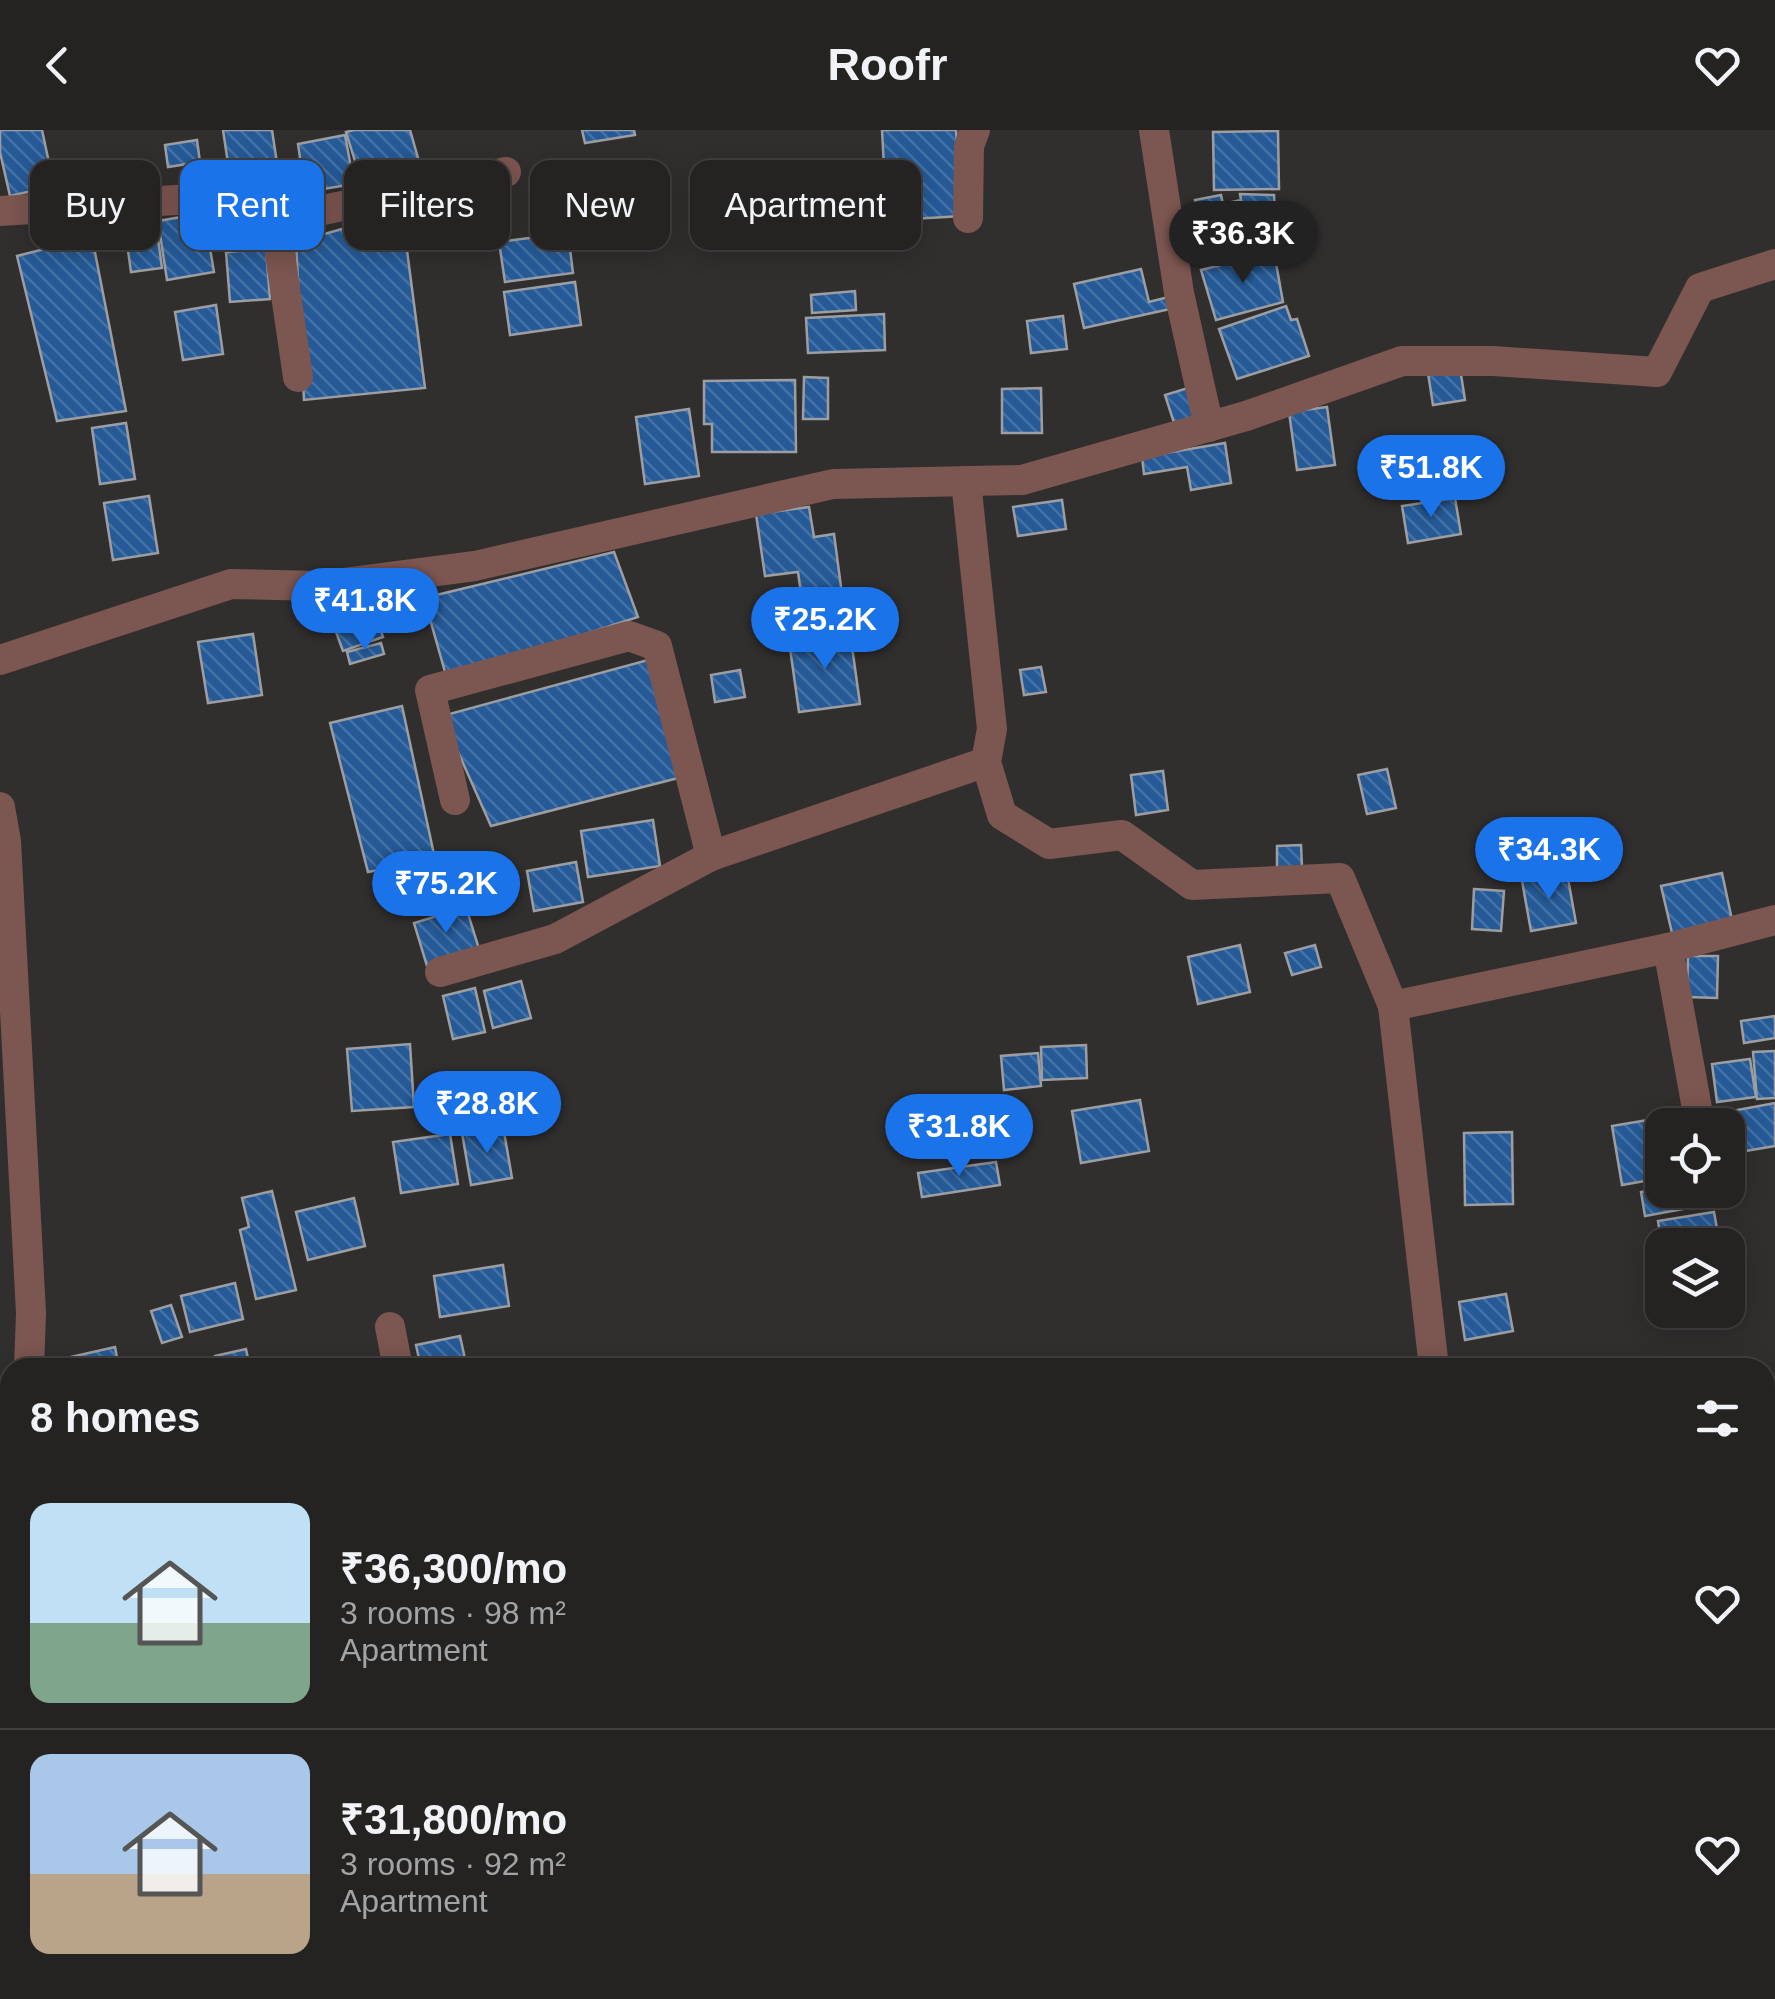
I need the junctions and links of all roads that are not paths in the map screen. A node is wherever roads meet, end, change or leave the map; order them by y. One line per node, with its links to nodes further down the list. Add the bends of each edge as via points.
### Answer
1 (976, 130): 5 (street, via 969,146)
2 (1154, 130): 9 (street, via 1179,294)
3 (180, 200): 4 (street)
4 (0, 211)
5 (968, 218)
6 (279, 250): 8 (street)
7 (1775, 264): 9 (street, via 1700,288 1657,372 1402,362)
8 (298, 377)
9 (1209, 427): 10 (street, via 1022,480)
10 (966, 481): 11 (street, via 833,484 475,566 322,586 231,584); 12 (street, via 992,729)
11 (0, 660)
12 (986, 762): 15 (street); 19 (street, via 1002,815 1049,844 1122,836 1192,885 1340,878)
13 (456, 800): 15 (street, via 430,690 629,636 657,646)
14 (0, 807): 22 (street)
15 (711, 856): 18 (street, via 555,939)
16 (1775, 920): 17 (street)
17 (1668, 948): 19 (street); 20 (street)
18 (440, 972)
19 (1393, 1006): 24 (street)
20 (1697, 1108)
21 (390, 1327): 23 (street)
22 (29, 1358)
23 (396, 1358)
24 (1433, 1358)

